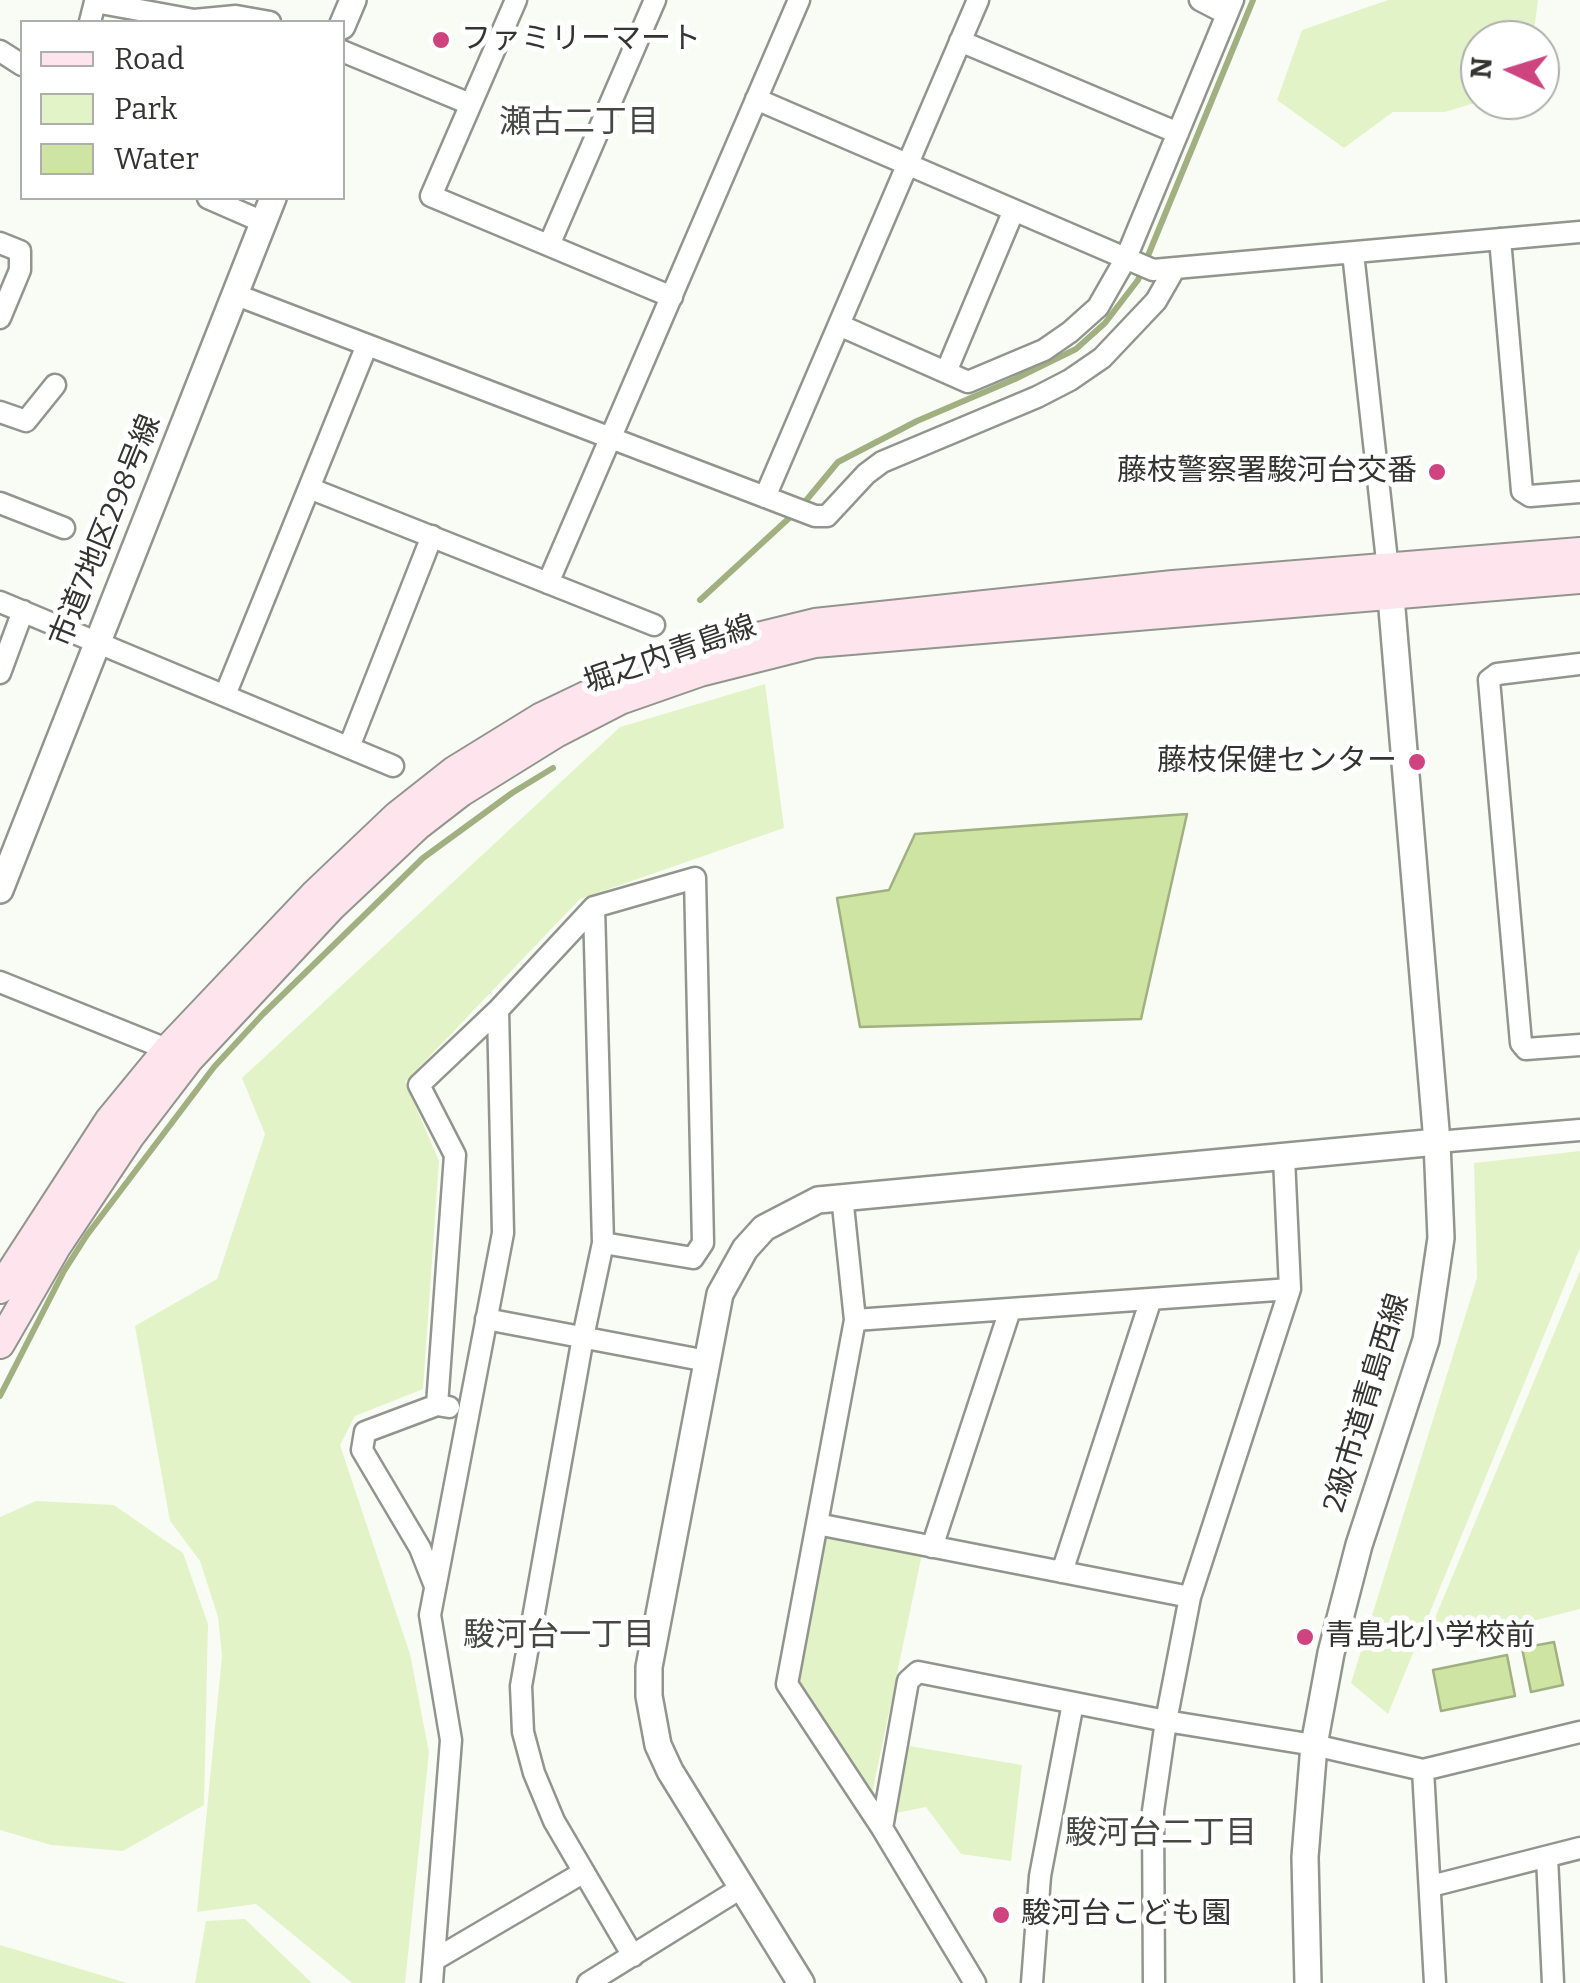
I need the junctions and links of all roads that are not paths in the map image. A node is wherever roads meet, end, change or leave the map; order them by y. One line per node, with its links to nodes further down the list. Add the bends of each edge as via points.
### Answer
1 (516, 0): 14 (street)
2 (655, 0): 24 (street)
3 (978, 0): 11 (street)
4 (1200, 0): 6 (street)
5 (791, 2): 13 (street)
6 (1230, 7): 15 (street)
7 (90, 20): 9 (street, via 94,2)
8 (194, 20): 10 (street)
9 (194, 20)
10 (259, 20)
11 (960, 41): 15 (street); 16 (street)
12 (345, 52): 14 (street)
13 (756, 99): 16 (street); 29 (street)
14 (470, 104): 24 (street, via 430,196)
15 (1178, 133): 26 (street)
16 (908, 164): 19 (street); 31 (street)
17 (213, 200): 20 (street)
18 (273, 200): 20 (street, 市道7地区298号線)
19 (1014, 210): 26 (street); 33 (street)
20 (264, 222): 28 (street, 市道7地区298号線)
21 (1580, 232): 22 (street)
22 (1500, 240): 25 (street); 38 (street, via 1522,492)
23 (0, 243): 30 (street, via 20,251 20,270)
24 (549, 245): 29 (street)
25 (1354, 253): 27 (street); 44 (street)
26 (1128, 259): 27 (street, via 1153,270); 33 (street, via 1098,308 1044,350 968,382)
27 (1175, 268): 39 (street, via 1156,300 1086,369 1037,397 882,462 827,516)
28 (234, 294): 32 (street); 51 (street, 市道7地区298号線)
29 (672, 296): 36 (street)
30 (0, 318)
31 (839, 325): 33 (street); 39 (street)
32 (367, 344): 36 (street); 37 (street)
33 (946, 372)
34 (54, 384): 35 (street, via 26,421)
35 (0, 412)
36 (610, 438): 39 (street); 46 (street)
37 (309, 488): 42 (street); 54 (street)
38 (1580, 492)
39 (774, 501)
40 (0, 503): 41 (street)
41 (64, 528)
42 (432, 536): 46 (street); 55 (street)
43 (1580, 552): 44 (main road, 堀之内青島線)
44 (1388, 568): 47 (street); 62 (main road, 堀之内青島線, via 815,622 692,653 610,684 511,736 397,816 316,894)
45 (1580, 579): 47 (main road, 堀之内青島線)
46 (548, 583): 50 (street)
47 (1391, 597): 62 (main road, 堀之内青島線, via 815,644 620,700 460,792 417,826); 64 (street, 2級市道青島西線)
48 (0, 602): 49 (street)
49 (23, 611): 51 (street); 53 (street)
50 (654, 625)
51 (97, 640): 54 (street); 57 (street, 市道7地区298号線)
52 (1580, 664): 61 (street, via 1489,680 1521,1043 1526,1049)
53 (0, 672)
54 (226, 695): 55 (street)
55 (349, 747): 56 (street)
56 (393, 766)
57 (0, 890)
58 (594, 907): 60 (street); 67 (street); 67 (street, via 695,878 703,1243 693,1258)
59 (0, 982): 62 (street)
60 (498, 1010): 72 (street, via 503,1233); 77 (street, via 419,1085 455,1155)
61 (1580, 1044)
62 (179, 1054): 69 (main road, 堀之内青島線, via 109,1120); 75 (main road, 堀之内青島線)
63 (1580, 1130): 64 (street)
64 (1436, 1142): 65 (street); 87 (street, 2級市道青島西線, via 1441,1238 1426,1340 1358,1545)
65 (1284, 1158): 66 (street); 68 (street)
66 (842, 1196): 73 (street); 76 (street, via 798,1208 745,1249 720,1294)
67 (604, 1244): 74 (street)
68 (1290, 1288): 70 (street); 83 (street)
69 (0, 1289)
70 (1150, 1300): 71 (street); 81 (street)
71 (1010, 1310): 73 (street); 80 (street)
72 (486, 1320): 74 (street); 78 (street)
73 (855, 1320): 79 (street)
74 (583, 1337): 76 (street); 92 (street, via 521,1686 534,1773)
75 (0, 1344)
76 (707, 1361): 94 (street, via 649,1696 664,1758)
77 (437, 1405): 78 (street); 82 (street, via 366,1432 362,1450 420,1548)
78 (469, 1410): 82 (street)
79 (818, 1524): 80 (street); 89 (street, via 786,1684)
80 (932, 1548): 81 (street)
81 (1062, 1572): 83 (street)
82 (435, 1588): 96 (street, via 430,1615 451,1740)
83 (1190, 1597): 85 (street)
84 (1073, 1703): 85 (street); 89 (street, via 918,1672 908,1681); 101 (street, via 1040,1876)
85 (1166, 1722): 87 (street); 102 (street, via 1153,1811)
86 (1580, 1732): 88 (street)
87 (1314, 1745): 88 (street); 103 (street, 2級市道青島西線, via 1305,1858)
88 (1424, 1770): 93 (street)
89 (882, 1828): 100 (street)
90 (1580, 1848): 91 (street)
91 (1547, 1857): 93 (street); 105 (street)
92 (584, 1872): 95 (street); 96 (street)
93 (1430, 1886): 104 (street)
94 (741, 1888): 95 (street); 99 (street)
95 (632, 1956): 98 (street)
96 (434, 1960): 97 (street)
97 (432, 1983)
98 (588, 1983)
99 (800, 1983)
100 (976, 1983)
101 (1034, 1983)
102 (1154, 1983)
103 (1308, 1983)
104 (1435, 1983)
105 (1553, 1983)

